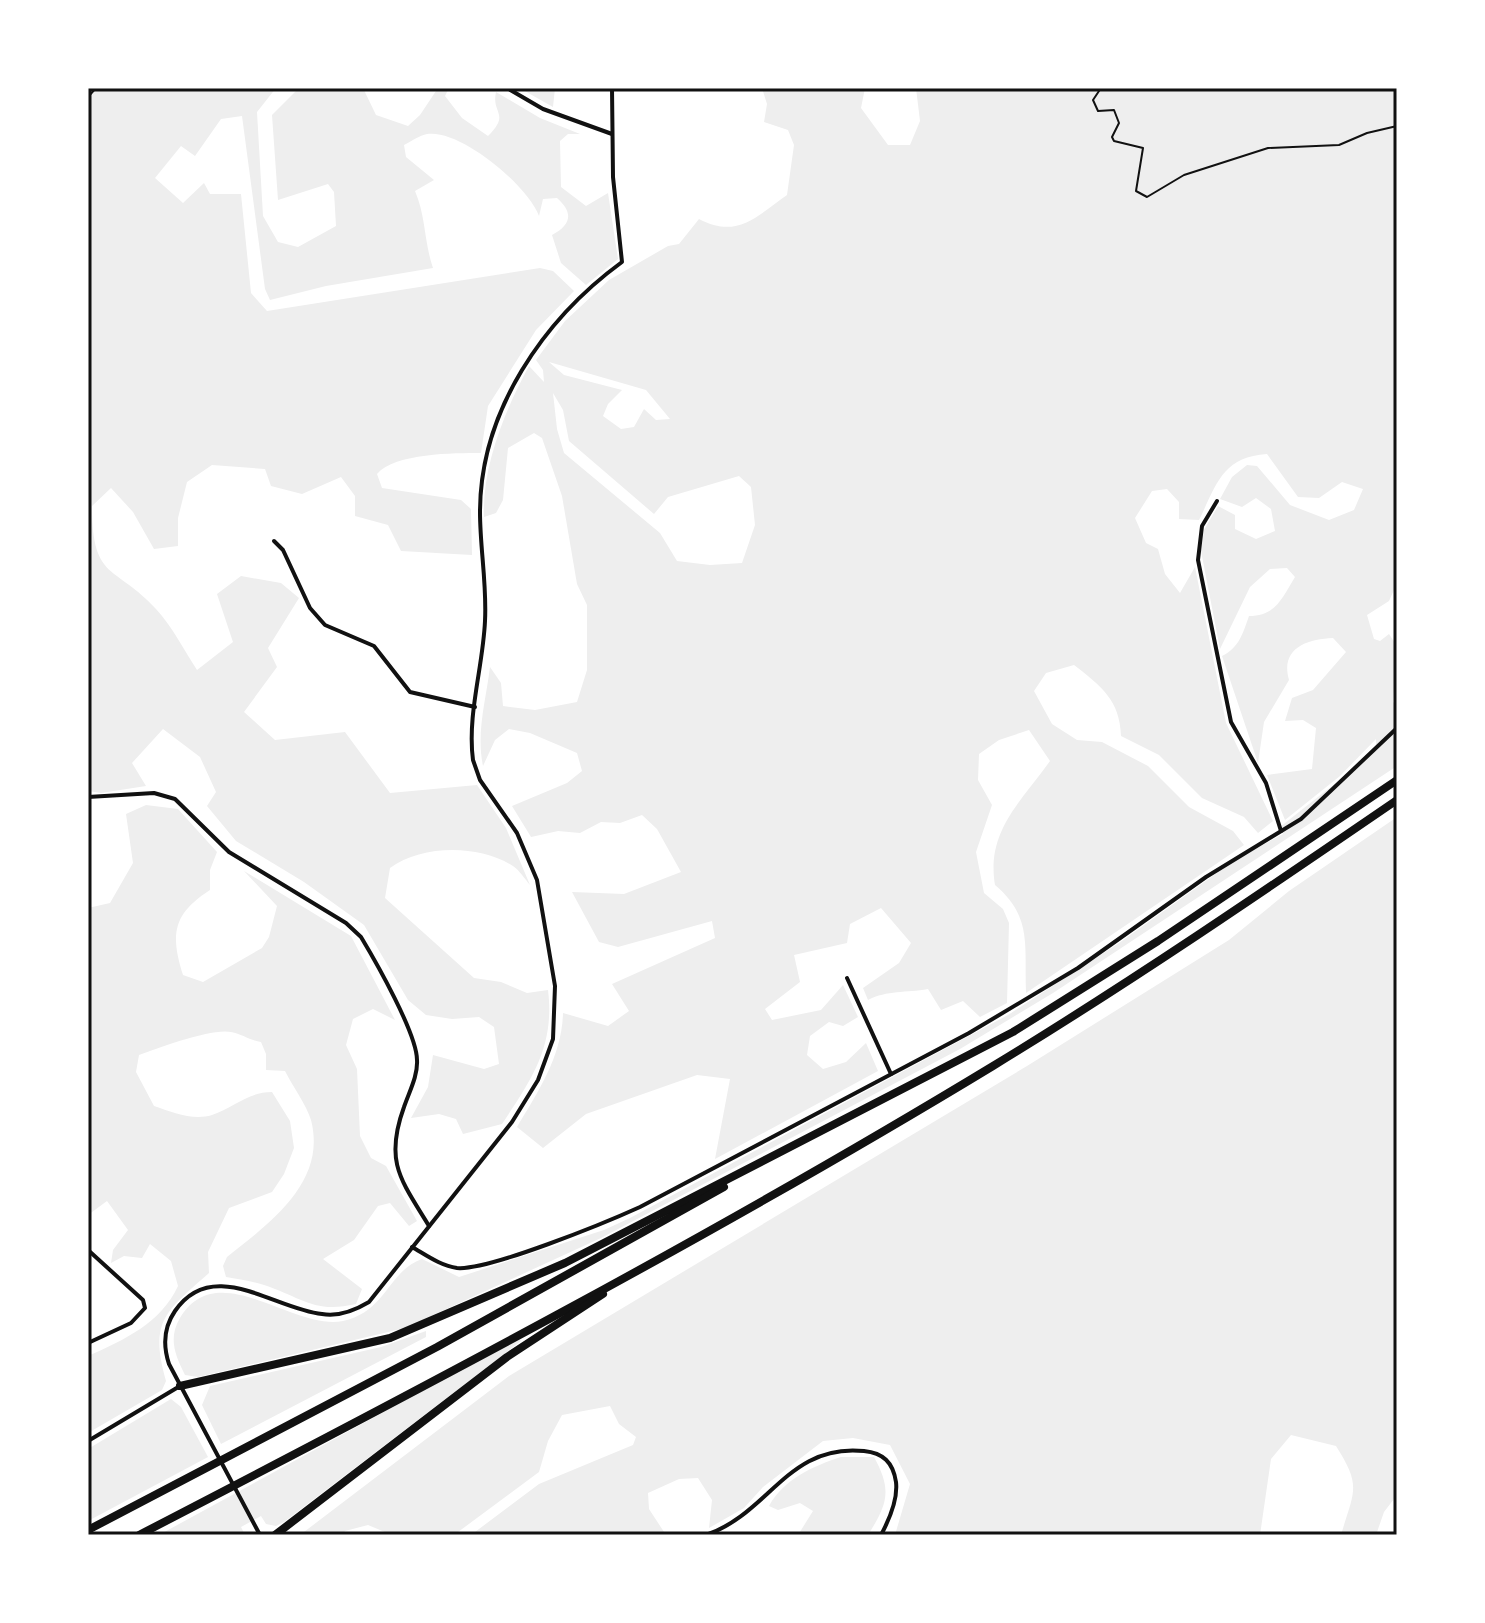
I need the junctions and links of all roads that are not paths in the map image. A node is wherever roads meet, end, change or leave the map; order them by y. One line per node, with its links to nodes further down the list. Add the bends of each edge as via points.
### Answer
1 (507, 88): 3 (street, via 543,109)
2 (612, 88): 3 (street)
3 (612, 134): 6 (street, via 622,262 579,297 539,343 508,396 492,447 480,511 486,598)
4 (1217, 501): 11 (street, via 1202,526 1198,560 1231,722 1266,783)
5 (274, 541): 6 (street, via 325,625 374,646 410,692)
6 (475, 707): 16 (street, via 475,770 517,833 537,880 556,1019 544,1067 521,1108)
7 (1397, 727): 11 (street, via 1334,790)
8 (1397, 780): 14 (highway, via 1084,988 1013,1032)
9 (88, 797): 16 (street, via 154,793 175,799 229,852 361,937 416,1047 415,1076 394,1133 393,1151 399,1175)
10 (1397, 800): 15 (highway, via 1173,954)
11 (1281, 831): 13 (street, via 1046,988)
12 (847, 978): 13 (street)
13 (891, 1074): 17 (street, via 589,1229 468,1268 441,1264)
14 (876, 1103): 20 (highway, via 565,1263 428,1324 364,1345); 22 (highway, via 437,1347)
15 (860, 1144): 23 (highway, via 420,1390); 25 (highway, via 544,1332)
16 (429, 1226): 17 (street)
17 (412, 1247): 20 (street, via 376,1296 348,1312 313,1313 234,1286 195,1293 174,1313 166,1331 166,1355)
18 (88, 1250): 19 (street, via 143,1300 145,1308 120,1330)
19 (88, 1343)
20 (180, 1386): 21 (street); 24 (street)
21 (88, 1441)
22 (88, 1530)
23 (139, 1535)
24 (260, 1535)
25 (275, 1535)
26 (706, 1535): 27 (street, via 748,1514 775,1484 827,1451 877,1453 889,1461 896,1488)
27 (881, 1535)

